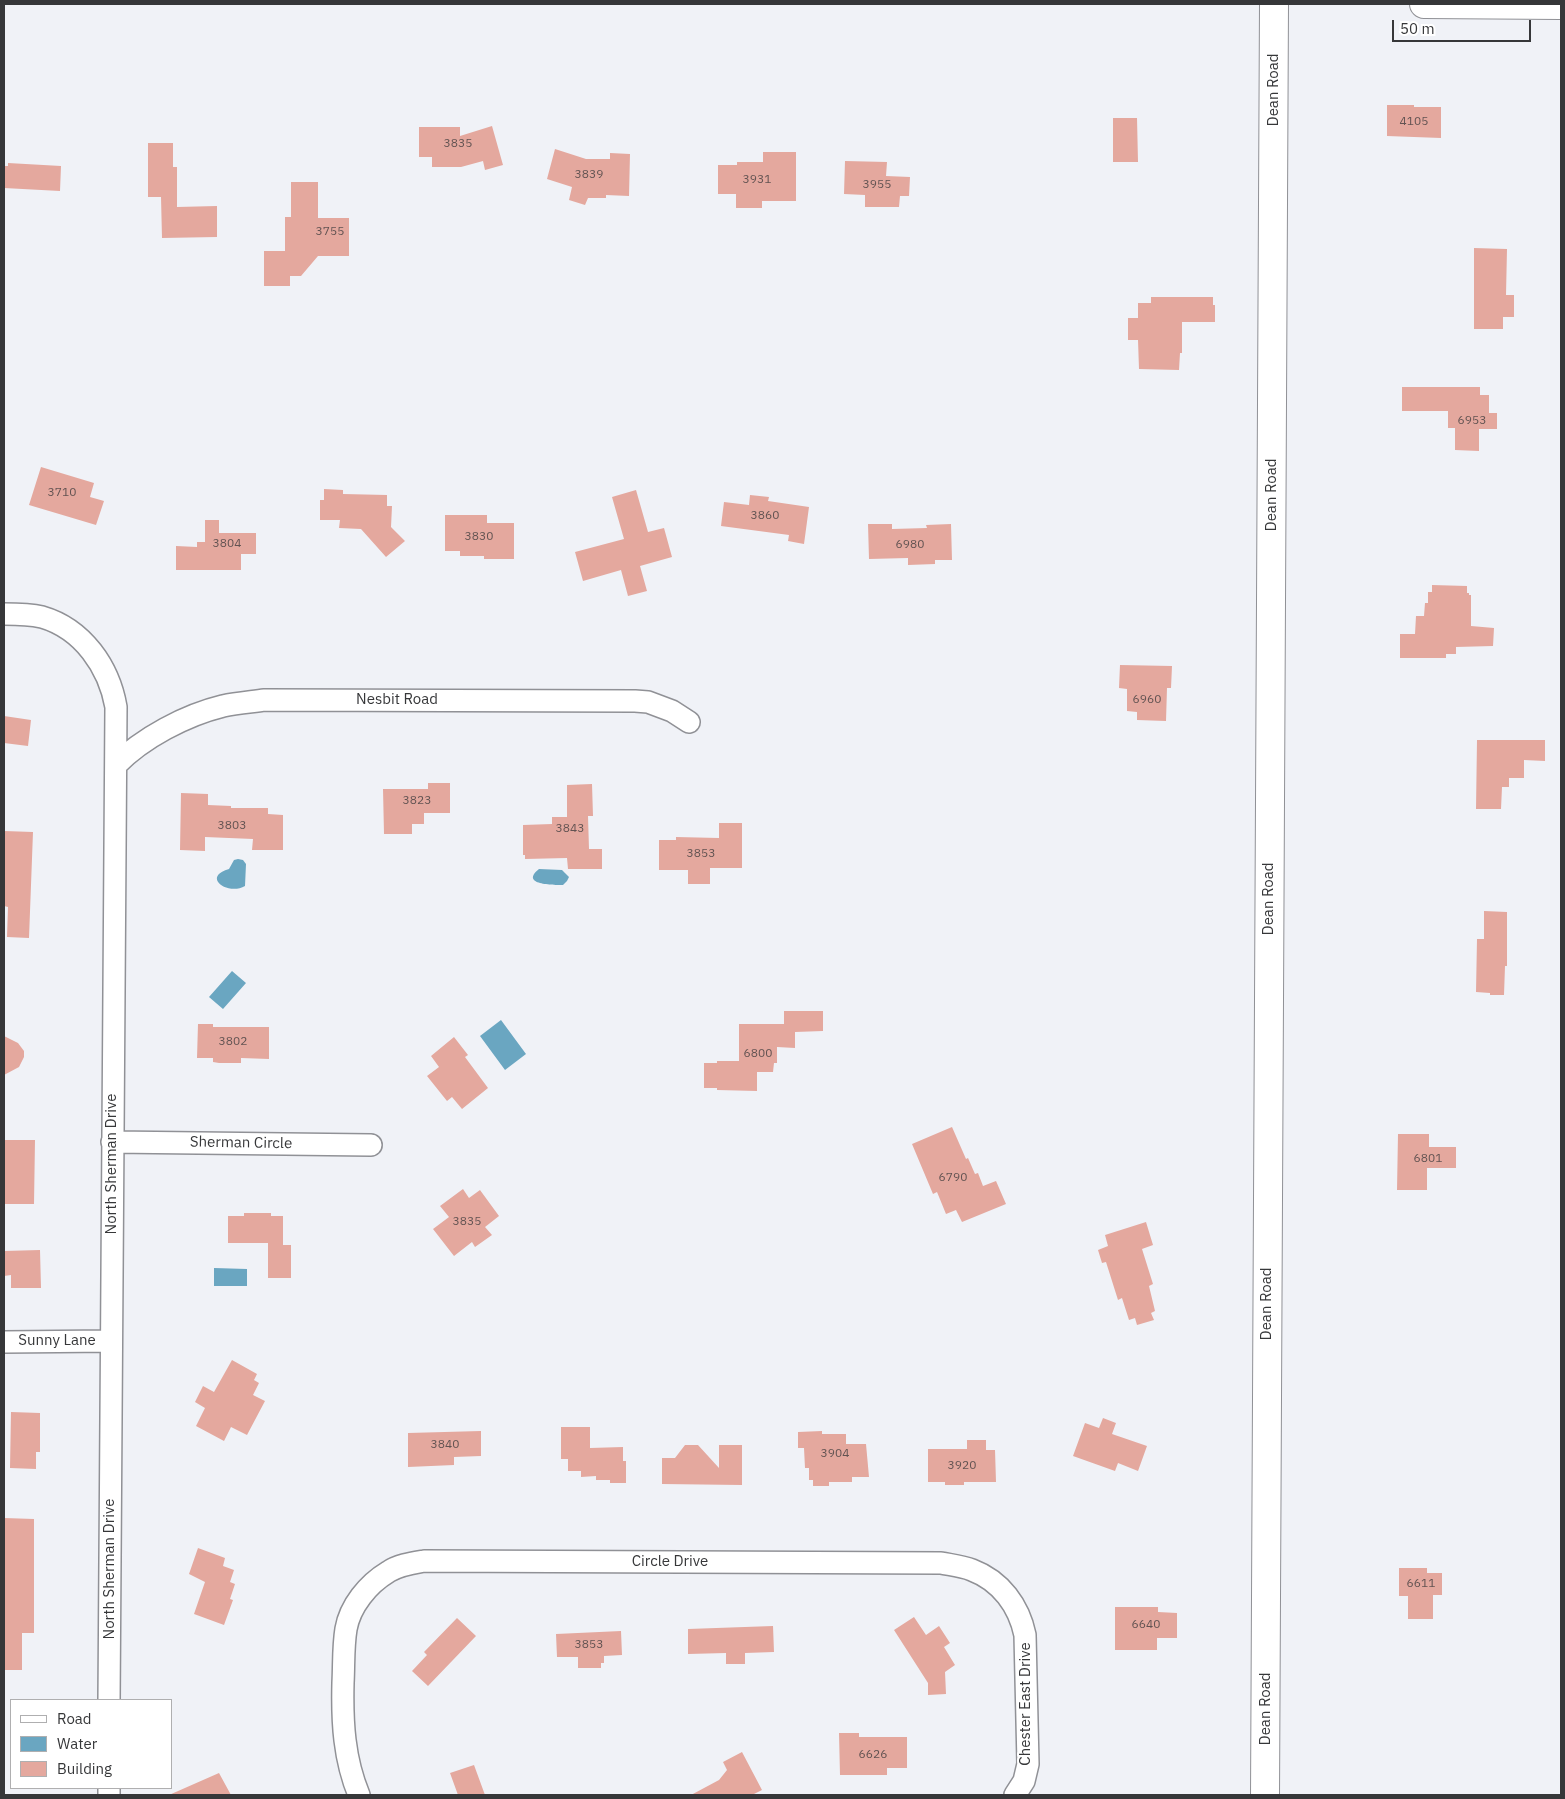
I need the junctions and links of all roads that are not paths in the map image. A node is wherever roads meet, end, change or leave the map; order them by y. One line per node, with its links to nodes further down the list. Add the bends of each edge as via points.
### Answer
1 (1274, 4): 15 (street, Dean Road)
2 (1424, 4): 3 (street)
3 (1561, 5)
4 (4, 614): 6 (street, North Sherman Drive, via 41,617 72,632 102,665 112,689 117,715)
5 (690, 722): 6 (street, Nesbit Road, via 672,711 636,701 265,700 222,707 181,721 136,747)
6 (116, 765): 7 (street, North Sherman Drive)
7 (112, 1142): 8 (street, Sherman Circle); 9 (street, North Sherman Drive)
8 (370, 1145)
9 (111, 1341): 10 (street, Sunny Lane); 12 (street, North Sherman Drive)
10 (4, 1342)
11 (974, 1571): 13 (street, Circle Drive, via 941,1563 424,1561 394,1569 372,1584 359,1599 348,1623 344,1733); 14 (street, Chester East Drive, via 1008,1596 1021,1618 1025,1635 1028,1764 1024,1781)
12 (109, 1699)
13 (359, 1795)
14 (1015, 1795)
15 (1265, 1795)

